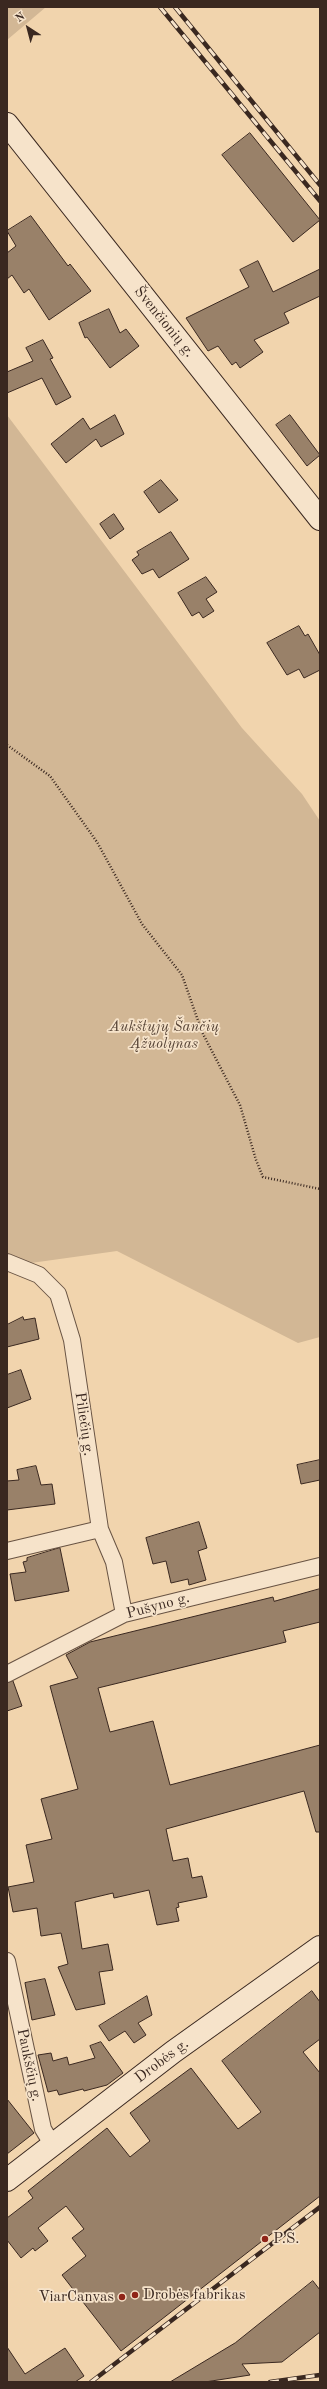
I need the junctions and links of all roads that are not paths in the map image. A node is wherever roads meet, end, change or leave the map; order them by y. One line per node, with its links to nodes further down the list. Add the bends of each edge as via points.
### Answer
1 (7, 124): 2 (street, Švenčionių g.)
2 (320, 519)
3 (7, 1262): 4 (street, Piliečių g., via 39,1275 58,1294 72,1340)
4 (100, 1529): 5 (street); 7 (street, Piliečių g., via 114,1562)
5 (7, 1551)
6 (320, 1566): 7 (street, Pušyno g.)
7 (124, 1614): 8 (street, Pušyno g.)
8 (7, 1674)
9 (320, 1946): 11 (street, Drobės g., via 173,2052)
10 (7, 1961): 11 (street, Paukščių g., via 43,2129)
11 (52, 2144): 12 (street, Drobės g.)
12 (7, 2180)

